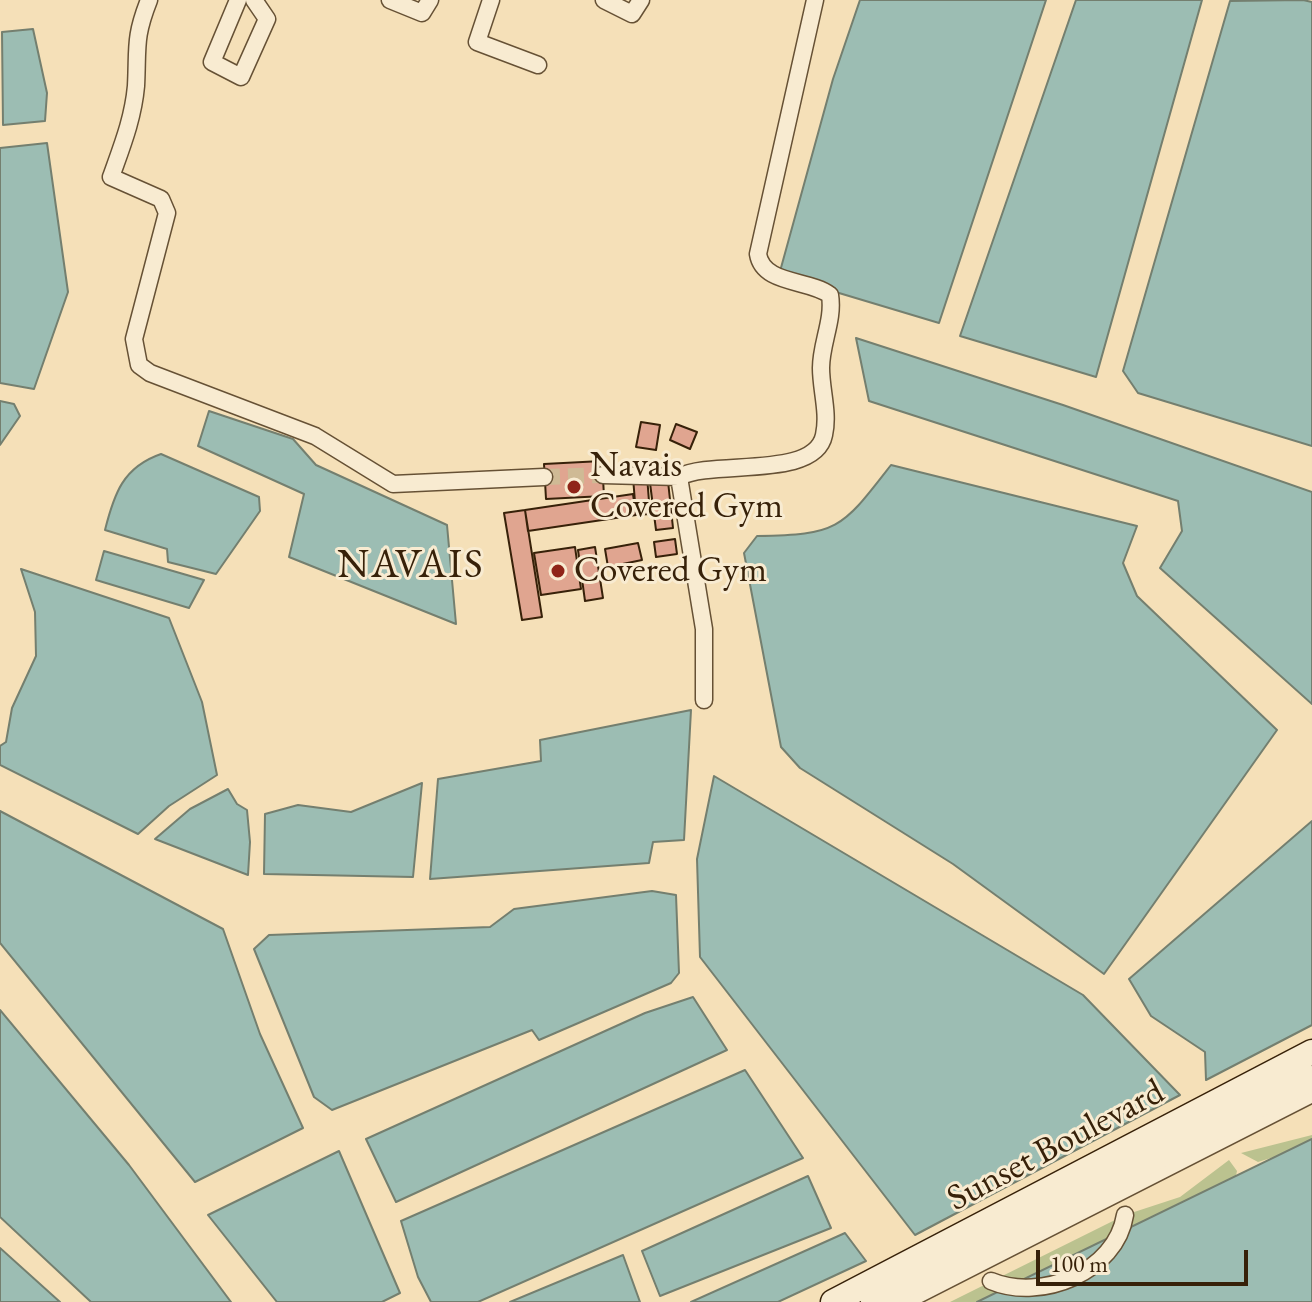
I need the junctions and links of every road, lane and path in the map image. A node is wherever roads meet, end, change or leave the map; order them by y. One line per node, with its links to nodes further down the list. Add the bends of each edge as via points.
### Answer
1 (149, 0): 12 (street, via 136,33 130,126 111,177 161,199 167,213 134,339 139,365 315,436 393,484)
2 (238, 0): 3 (street, via 212,62 241,77 267,19)
3 (254, 0)
4 (430, 0): 9 (street, via 422,13)
5 (491, 0): 10 (street, via 477,42)
6 (604, 0): 7 (street, via 632,14)
7 (641, 0)
8 (815, 0): 13 (street, via 758,254 759,263 771,272 830,295 821,365 824,438 818,449 796,461 700,469)
9 (393, 1)
10 (538, 65)
11 (603, 475): 13 (street)
12 (544, 477)
13 (679, 477): 14 (street, via 704,629)
14 (704, 700)
15 (1312, 1052): 20 (main road, Sunset Boulevard)
16 (1312, 1078): 21 (main road, Sunset Boulevard)
17 (1312, 1094): 22 (street)
18 (1125, 1215): 19 (street, via 1117,1243 1067,1280 1024,1289)
19 (991, 1281)
20 (833, 1302)
21 (873, 1302)
22 (904, 1302)

